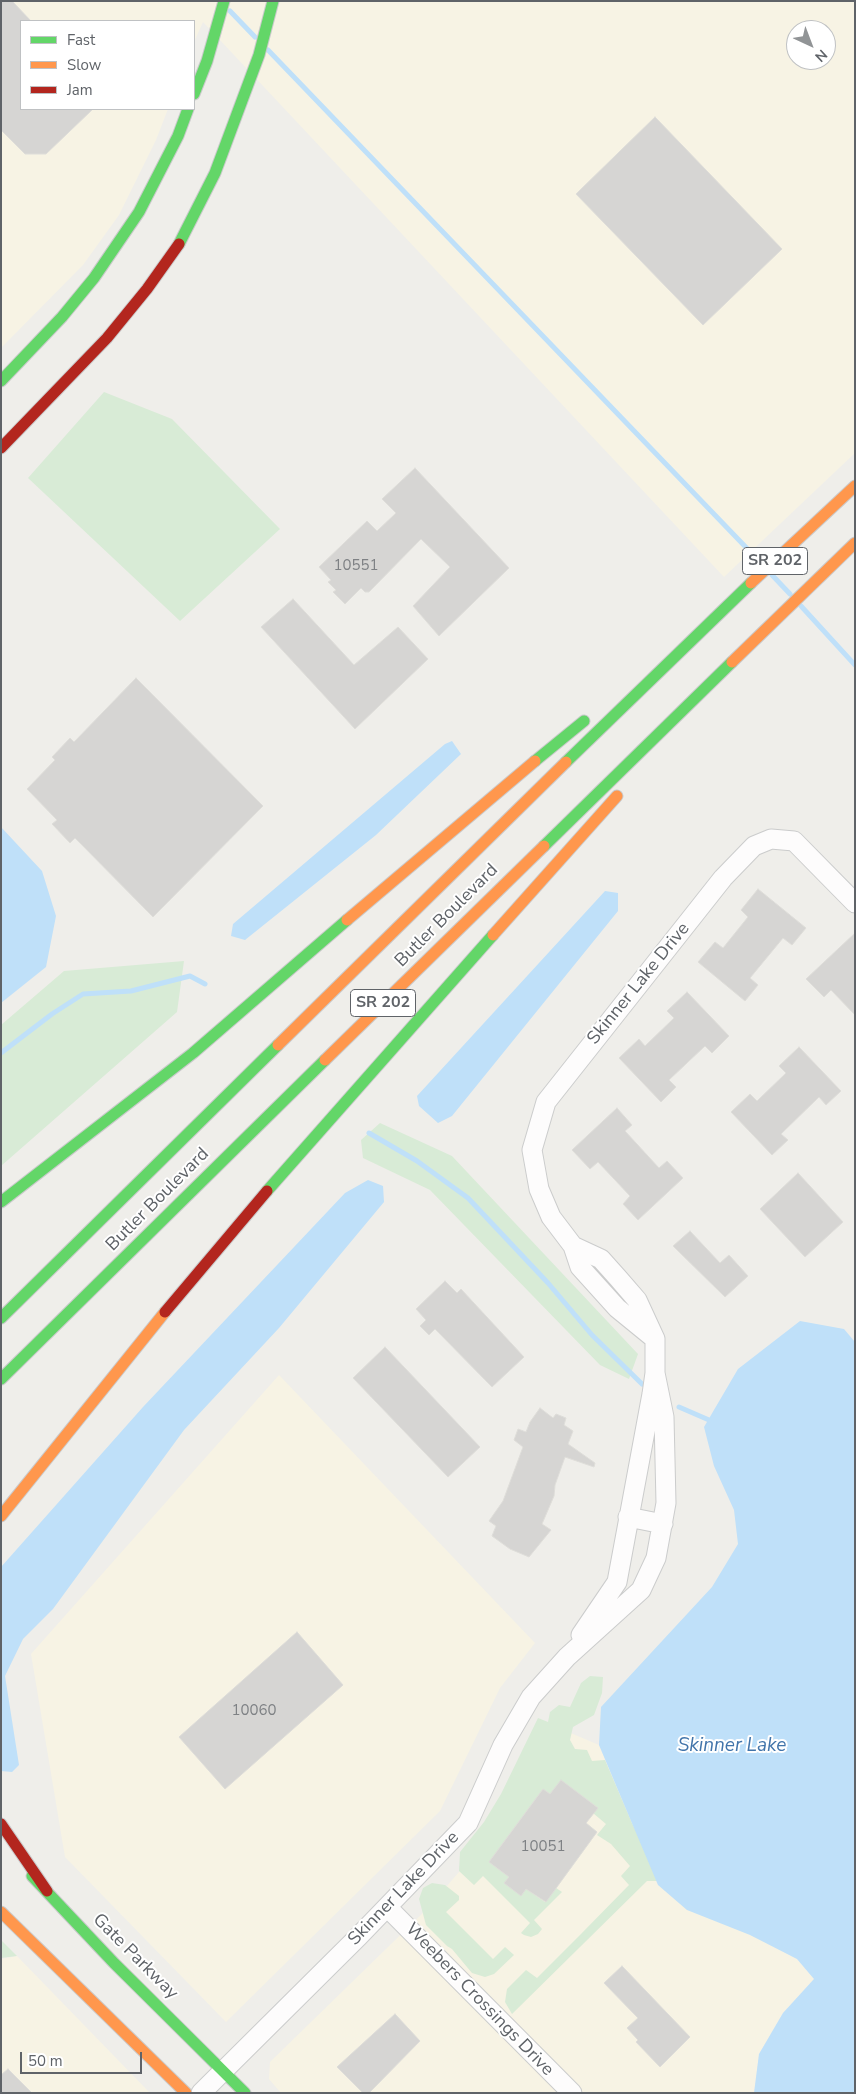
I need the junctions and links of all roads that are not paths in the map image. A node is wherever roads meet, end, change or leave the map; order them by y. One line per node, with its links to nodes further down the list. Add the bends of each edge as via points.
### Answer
1 (224, 1): 3 (main road)
2 (273, 1): 6 (main road, via 259,55 210,185 166,264 107,338)
3 (195, 91)
4 (188, 110): 5 (main road, via 139,212 94,278)
5 (1, 381)
6 (1, 448)
7 (855, 486): 9 (main road, Butler Boulevard / SR 202)
8 (855, 543): 10 (main road, Butler Boulevard / SR 202)
9 (734, 598): 11 (main road); 17 (main road, Butler Boulevard / SR 202)
10 (766, 629): 13 (main road); 19 (main road, Butler Boulevard / SR 202)
11 (629, 685)
12 (591, 716): 16 (main road, via 422,855 193,1053)
13 (654, 755)
14 (627, 785): 20 (main road, via 229,1234)
15 (855, 903): 18 (street, Skinner Lake Drive, via 794,840 771,840 754,846 723,878 546,1102 532,1150 539,1189 550,1217 573,1246 580,1267 617,1308 655,1339)
16 (1, 1202)
17 (1, 1318)
18 (655, 1373): 23 (street, Skinner Lake Drive); 24 (street, Skinner Lake Drive, via 664,1417 666,1503)
19 (1, 1379)
20 (28, 1481): 21 (main road); 22 (main road)
21 (1, 1508)
22 (1, 1516)
23 (628, 1517): 24 (street); 25 (street, Skinner Lake Drive, via 617,1582)
24 (663, 1524): 25 (street, Skinner Lake Drive, via 656,1558 641,1590)
25 (567, 1657): 29 (street, Skinner Lake Drive, via 531,1696 503,1745 468,1823)
26 (1, 1824): 28 (main road)
27 (1, 1845): 28 (main road, Gate Parkway)
28 (47, 1891): 31 (main road, Gate Parkway, via 114,1963)
29 (387, 1907): 31 (street, Skinner Lake Drive); 35 (street, Weebers Crossings Drive)
30 (1, 1912): 32 (main road)
31 (223, 2070): 33 (street, Skinner Lake Drive); 34 (main road, Gate Parkway)
32 (186, 2093)
33 (201, 2093)
34 (245, 2093)
35 (572, 2093)

